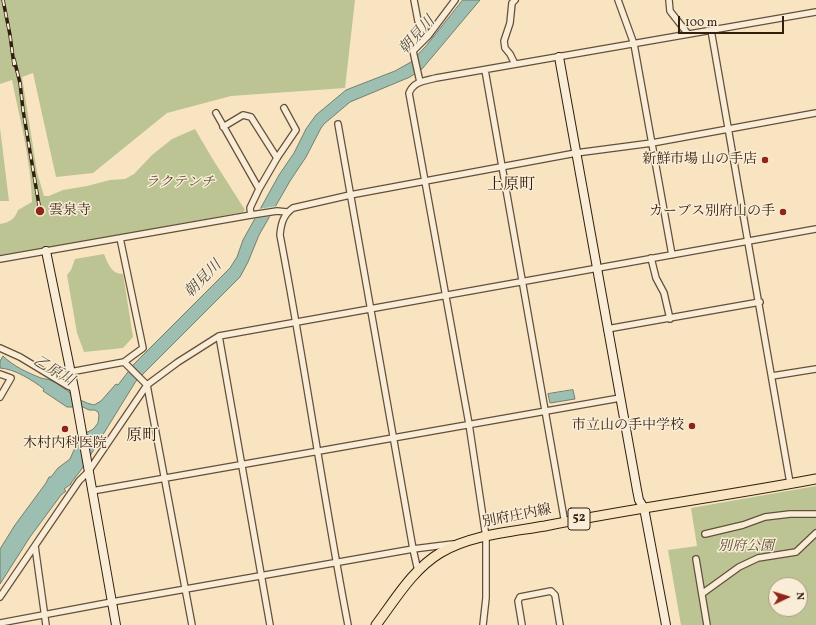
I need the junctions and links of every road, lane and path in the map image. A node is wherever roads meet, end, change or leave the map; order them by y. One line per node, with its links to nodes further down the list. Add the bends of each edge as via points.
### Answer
1 (414, 0): 9 (street, via 418,21)
2 (454, 0): 9 (street)
3 (515, 0): 12 (street, via 512,3 510,23 504,41 505,48)
4 (618, 0): 10 (street)
5 (669, 0): 8 (street, via 670,11)
6 (816, 12): 7 (street)
7 (711, 30): 8 (street); 20 (street)
8 (688, 34): 10 (street)
9 (428, 36): 14 (street, via 413,51)
10 (634, 44): 11 (street); 21 (street)
11 (559, 57): 12 (street); 22 (street)
12 (515, 64): 13 (street)
13 (485, 70): 14 (street); 24 (street)
14 (420, 82): 25 (street, via 411,87 409,93)
15 (284, 108): 23 (street, via 296,130)
16 (216, 113): 19 (street)
17 (816, 113): 20 (street)
18 (338, 124): 27 (street)
19 (223, 127): 23 (street, via 243,115 252,117); 26 (street)
20 (729, 129): 21 (street); 32 (street)
21 (652, 143): 22 (street); 34 (street)
22 (576, 153): 24 (street); 37 (street)
23 (276, 158): 26 (street)
24 (502, 166): 25 (street); 38 (street)
25 (426, 180): 27 (street); 39 (street)
26 (259, 189): 29 (street, via 250,208)
27 (350, 195): 28 (street, via 293,208); 41 (street)
28 (287, 212): 29 (street); 43 (street, via 280,236)
29 (251, 215): 31 (street)
30 (816, 229): 32 (street)
31 (120, 238): 33 (street); 47 (street, via 144,348)
32 (748, 241): 34 (street); 40 (street)
33 (46, 251): 36 (street); 49 (street)
34 (672, 255): 35 (street)
35 (651, 258): 37 (street); 42 (street, via 656,278 664,293)
36 (0, 259)
37 (596, 268): 38 (street); 44 (street)
38 (522, 282): 39 (street); 56 (street)
39 (446, 295): 41 (street); 57 (street)
40 (760, 302): 42 (street); 51 (street)
41 (371, 309): 43 (street); 58 (street)
42 (670, 319): 44 (street)
43 (296, 322): 45 (street); 59 (street)
44 (607, 329): 55 (street)
45 (219, 336): 52 (street); 60 (street)
46 (0, 348): 53 (street, via 20,357)
47 (124, 362): 49 (street); 52 (street)
48 (816, 369): 51 (street)
49 (70, 372): 53 (street)
50 (0, 374): 54 (street, via 11,378)
51 (772, 376): 64 (street)
52 (147, 384): 61 (street); 62 (street)
53 (74, 391): 61 (street)
54 (0, 396)
55 (620, 398): 56 (street); 66 (street, via 636,490)
56 (545, 411): 57 (street); 68 (street)
57 (469, 424): 58 (street); 71 (street)
58 (394, 438): 59 (street); 74 (street)
59 (317, 451): 60 (street); 76 (street)
60 (242, 464): 62 (street); 78 (street)
61 (88, 469): 65 (street); 73 (street)
62 (165, 478): 65 (street); 79 (street)
63 (816, 479): 64 (main road, 別府庄内線 / 52)
64 (790, 483): 66 (main road, 別府庄内線 / 52)
65 (92, 491): 82 (street)
66 (644, 508): 71 (main road, 別府庄内線 / 52); 94 (street)
67 (816, 514): 70 (street, via 765,517)
68 (564, 518)
69 (816, 533): 80 (street, via 796,552 758,558)
70 (705, 534)
71 (486, 537): 72 (main road, 別府庄内線 / 52); 91 (street, via 486,598)
72 (462, 543): 74 (street); 77 (main road, 別府庄内線 / 52, via 440,553)
73 (35, 546): 81 (street); 83 (street)
74 (413, 549): 76 (street); 77 (street)
75 (696, 559): 80 (street)
76 (336, 562): 78 (street); 89 (street)
77 (418, 571): 90 (main road, 別府庄内線 / 52)
78 (262, 576): 79 (street); 88 (street)
79 (185, 589): 82 (street); 87 (street)
80 (702, 593): 95 (street)
81 (0, 597)
82 (112, 602): 83 (street); 86 (street)
83 (44, 615): 84 (street); 85 (street)
84 (0, 623)
85 (46, 625)
86 (116, 625)
87 (192, 625)
88 (270, 625)
89 (348, 625)
90 (376, 625)
91 (482, 625)
92 (522, 625): 93 (street, via 518,601 520,597 551,591 555,594)
93 (560, 625)
94 (666, 625)
95 (707, 625)

